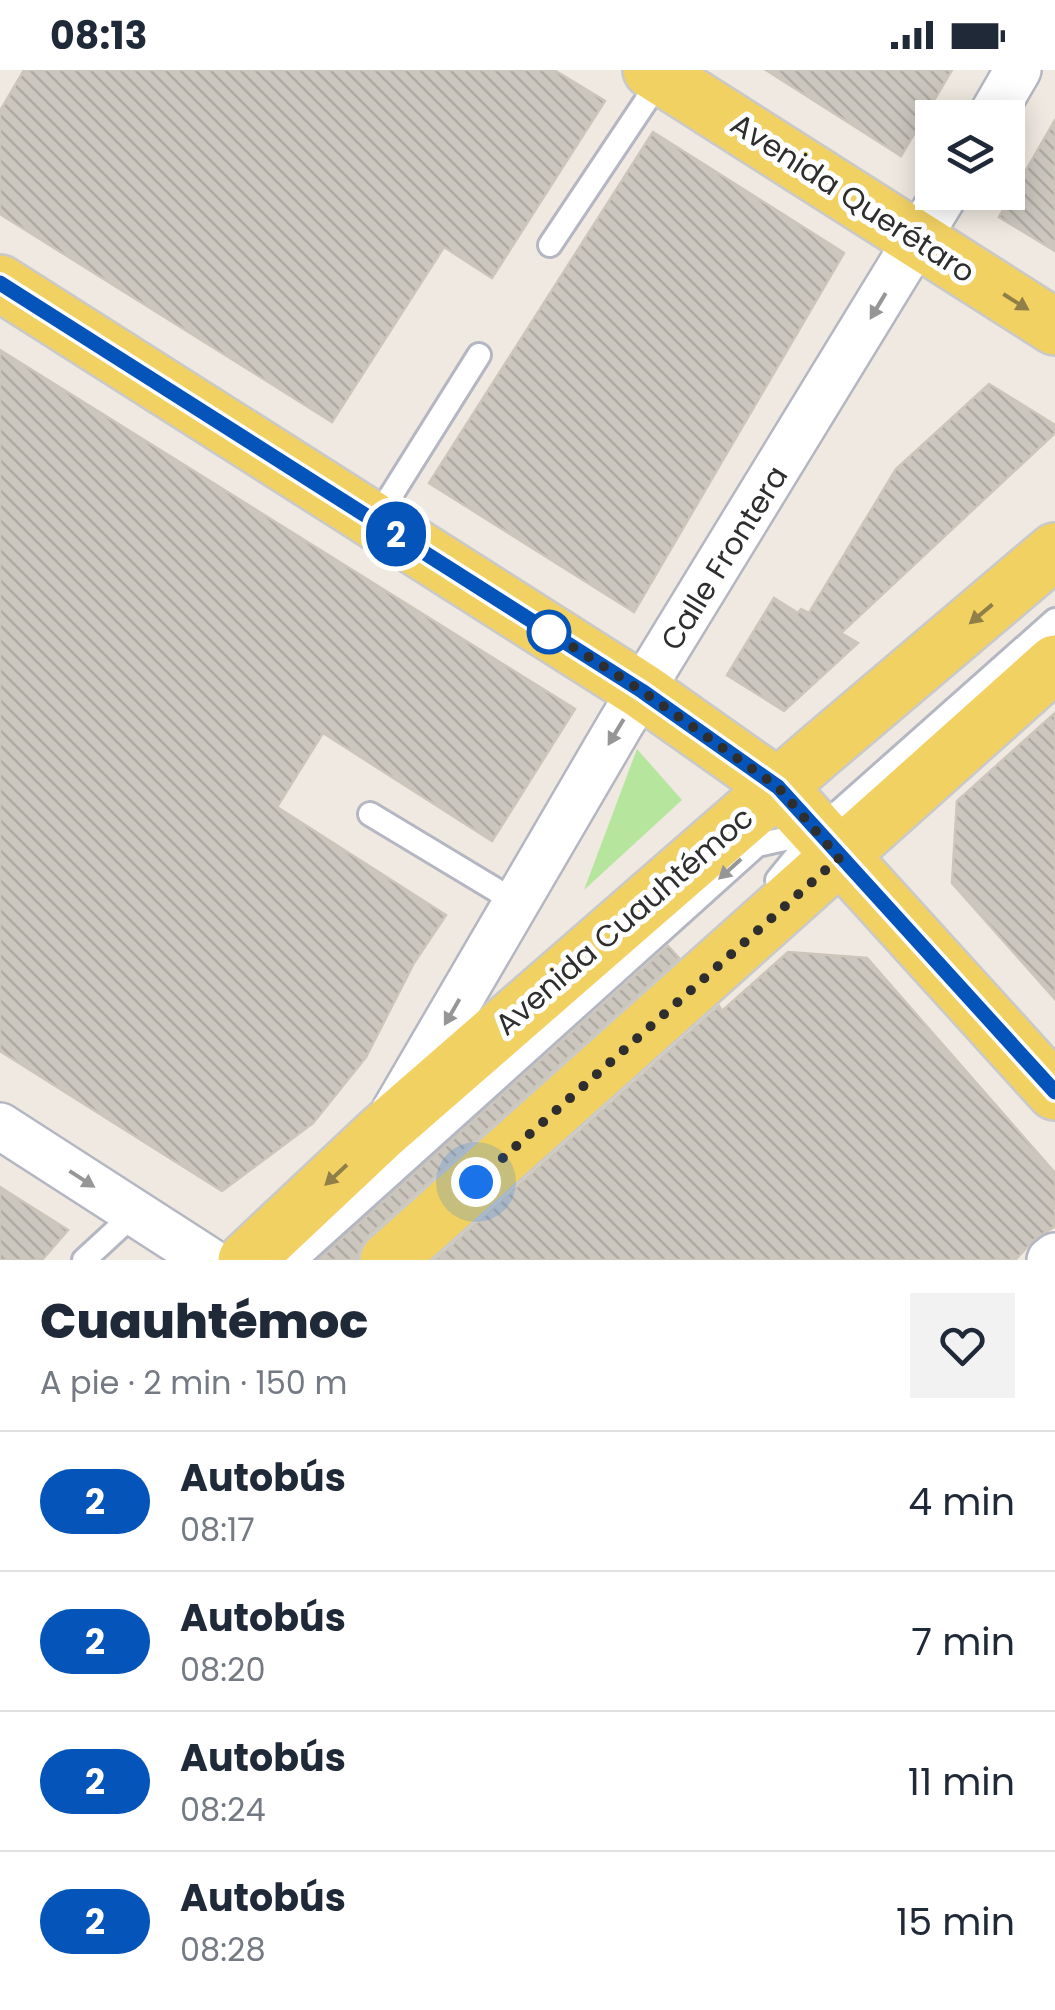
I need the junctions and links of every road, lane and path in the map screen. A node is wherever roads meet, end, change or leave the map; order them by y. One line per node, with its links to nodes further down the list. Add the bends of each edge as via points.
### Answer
1 (1018, 70): 3 (street)
2 (657, 73): 5 (main road, Avenida Querétaro); 6 (lane)
3 (1000, 100)
4 (936, 210): 5 (street, Calle Frontera)
5 (918, 240): 8 (main road, Avenida Querétaro, one-way to 8); 14 (street, Calle Frontera, one-way to 14)
6 (550, 245)
7 (0, 283): 10 (main road)
8 (1055, 327)
9 (479, 355): 10 (lane)
10 (375, 521): 14 (main road)
11 (1055, 551): 15 (main road, Avenida Cuauhtémoc, one-way to 15)
12 (1055, 620): 17 (lane)
13 (1055, 662): 17 (main road)
14 (642, 691): 15 (main road); 19 (street, Calle Frontera, one-way to 19)
15 (778, 787): 17 (main road); 23 (main road, Avenida Cuauhtémoc)
16 (370, 814): 19 (lane)
17 (828, 845): 18 (lane); 21 (main road); 25 (main road); 29 (lane, one-way to 29, via 757,845)
18 (754, 901)
19 (516, 902): 23 (street, Calle Frontera, one-way to 23)
20 (606, 1034): 25 (lane)
21 (1055, 1092)
22 (0, 1126): 24 (street, one-way to 24)
23 (382, 1132): 28 (main road, Avenida Cuauhtémoc, one-way to 28)
24 (135, 1213): 26 (lane); 27 (street)
25 (379, 1253)
26 (84, 1260)
27 (208, 1260)
28 (246, 1260)
29 (296, 1260)

